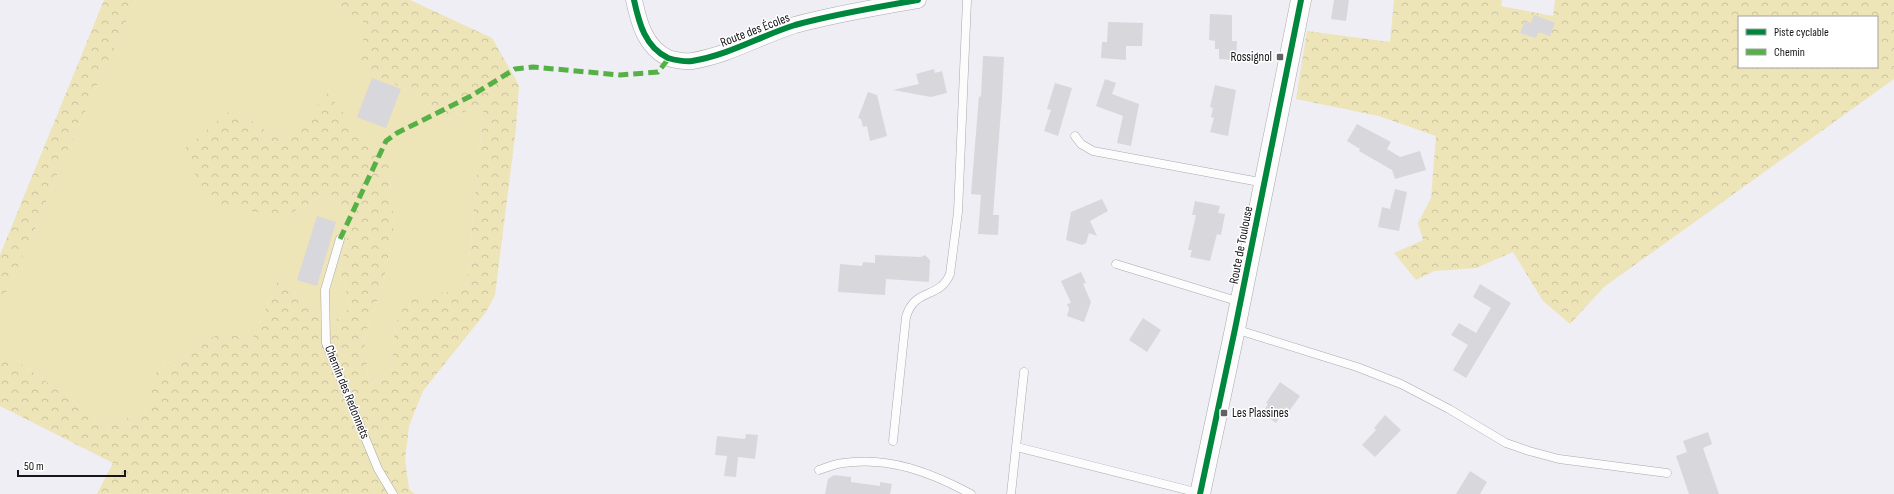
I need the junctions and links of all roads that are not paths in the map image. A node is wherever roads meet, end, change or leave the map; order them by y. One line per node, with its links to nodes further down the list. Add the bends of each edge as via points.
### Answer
1 (634, 0): 2 (street, Route des Écoles, via 640,28 653,46 669,58 690,62 717,56 795,26)
2 (918, 0)
3 (967, 0): 12 (lane, via 958,212 950,274 946,283 938,290 916,299 909,306)
4 (1301, 0): 6 (street, Route de Toulouse)
5 (1075, 136): 6 (lane, via 1081,144 1093,151)
6 (1265, 183): 9 (street, Route de Toulouse)
7 (340, 239): 17 (lane, Chemin des Redonnets, via 325,290 326,343 378,469)
8 (1116, 264): 9 (lane)
9 (1241, 302): 10 (street, Route de Toulouse)
10 (1235, 329): 15 (lane, via 1401,384 1506,443 1529,451 1559,459); 16 (street, Route de Toulouse)
11 (1024, 372): 13 (lane)
12 (893, 441)
13 (1017, 447): 16 (lane); 19 (lane)
14 (819, 470): 18 (lane, via 843,463 893,463 941,478)
15 (1667, 472)
16 (1200, 493)
17 (393, 494)
18 (971, 494)
19 (1011, 494)

